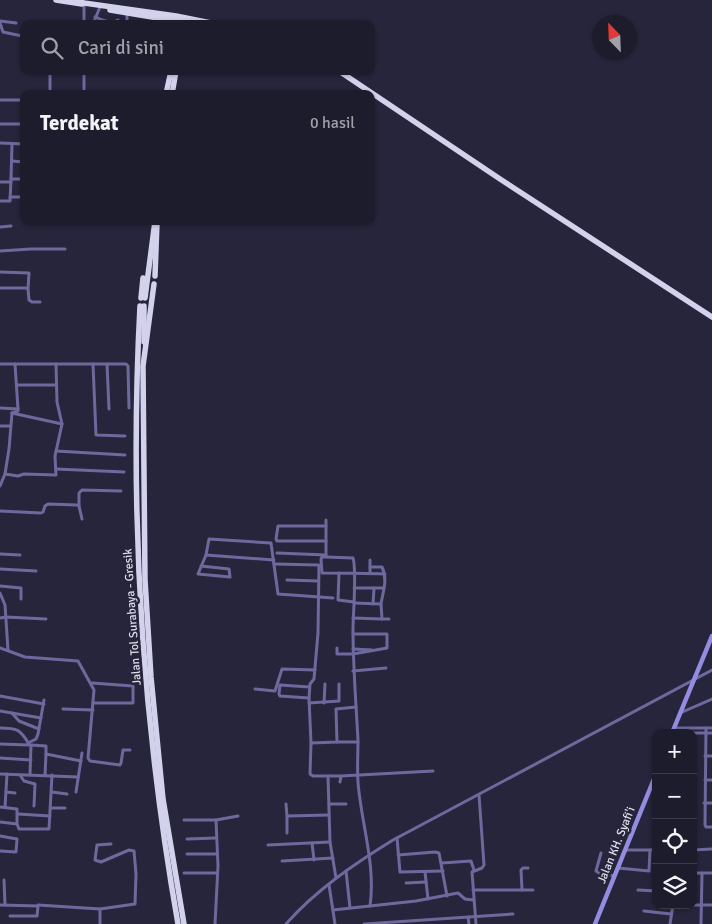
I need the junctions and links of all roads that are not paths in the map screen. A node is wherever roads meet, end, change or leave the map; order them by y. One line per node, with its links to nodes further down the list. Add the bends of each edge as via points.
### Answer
1 (56, 0): 3 (highway)
2 (77, 0): 16 (highway)
3 (84, 5): 4 (highway); 9 (street)
4 (100, 7): 5 (highway); 7 (street)
5 (118, 12): 6 (highway); 12 (street)
6 (127, 13): 8 (highway); 13 (street)
7 (95, 17): 10 (street); 11 (street)
8 (155, 17): 14 (highway); 15 (highway)
9 (84, 20)
10 (94, 20)
11 (102, 20)
12 (118, 20)
13 (127, 20)
14 (160, 20)
15 (176, 20)
16 (178, 20)
17 (0, 22): 18 (street); 19 (street, via 3,32)
18 (16, 23)
19 (20, 36)
20 (50, 75): 25 (street)
21 (84, 75): 26 (street)
22 (170, 75): 27 (highway)
23 (175, 75): 28 (highway)
24 (345, 75): 29 (highway)
25 (49, 90)
26 (84, 90)
27 (167, 90)
28 (173, 90)
29 (367, 90)
30 (375, 95): 59 (highway)
31 (0, 100): 32 (street)
32 (20, 100)
33 (0, 124): 34 (street)
34 (20, 124)
35 (0, 144): 36 (street)
36 (12, 144): 37 (street); 38 (street)
37 (20, 144)
38 (12, 161): 39 (street); 41 (street)
39 (20, 162)
40 (20, 180): 41 (street)
41 (11, 181): 42 (street); 43 (street)
42 (0, 182)
43 (10, 197): 44 (street); 45 (street, via 9,202)
44 (20, 197)
45 (0, 201)
46 (151, 225): 47 (highway, via 143,298)
47 (155, 225)
48 (156, 225): 54 (highway)
49 (11, 226): 50 (street)
50 (0, 227)
51 (65, 249): 52 (street)
52 (0, 251)
53 (0, 272): 57 (street, via 29,273)
54 (155, 276)
55 (154, 284): 65 (highway, Jalan Tol Surabaya - Gresik)
56 (0, 288): 57 (street)
57 (28, 289): 58 (street, via 29,300)
58 (40, 302)
59 (712, 317)
60 (0, 364): 61 (street)
61 (15, 364): 62 (street); 66 (street)
62 (56, 364): 63 (street); 67 (street)
63 (93, 364): 64 (street); 76 (street, via 96,435)
64 (107, 364): 69 (street, via 128,365); 71 (street)
65 (143, 366): 285 (highway, Jalan Tol Surabaya - Gresik, via 142,306 136,426 139,580 158,790); 286 (highway, Jalan Tol Surabaya - Gresik, via 144,547 151,677 163,799)
66 (17, 385): 67 (street); 70 (street)
67 (56, 385): 73 (street)
68 (0, 408): 70 (street)
69 (129, 408)
70 (18, 409): 72 (street)
71 (109, 409)
72 (12, 413): 73 (street); 75 (street)
73 (62, 424): 77 (street)
74 (0, 426): 75 (street)
75 (10, 426): 81 (street)
76 (125, 436)
77 (56, 452): 78 (street); 79 (street)
78 (125, 455)
79 (56, 469): 80 (street); 81 (street, via 54,476)
80 (124, 472)
81 (4, 474): 82 (street)
82 (0, 486)
83 (121, 491): 84 (street, via 82,490)
84 (79, 506): 85 (street, via 48,504 40,513); 86 (street)
85 (0, 511)
86 (82, 519)
87 (326, 520): 88 (street)
88 (326, 526): 89 (street); 89 (street, via 278,526 276,539)
89 (326, 541): 94 (street)
90 (277, 553): 94 (street)
91 (0, 554): 92 (street)
92 (20, 555)
93 (206, 555): 96 (street); 96 (street, via 209,538 271,543); 97 (street)
94 (326, 556): 101 (street, via 321,558 321,573); 102 (street, via 354,558)
95 (370, 560): 98 (street)
96 (274, 562): 106 (street, via 318,564); 112 (street, via 278,594)
97 (202, 566): 97 (street, via 229,569 230,577 198,574)
98 (370, 567): 103 (street); 104 (street, via 382,567)
99 (0, 568): 100 (street)
100 (36, 571)
101 (339, 573): 102 (street); 116 (street, via 338,600)
102 (354, 573): 103 (street); 108 (street)
103 (370, 573): 104 (street)
104 (385, 574): 110 (street)
105 (287, 580): 106 (street)
106 (318, 581): 112 (street)
107 (0, 586): 114 (street, via 20,588)
108 (354, 588): 109 (street); 116 (street)
109 (374, 588): 110 (street); 117 (street)
110 (384, 588): 118 (street)
111 (0, 593): 115 (street)
112 (318, 598): 113 (street); 134 (street)
113 (333, 598)
114 (21, 599)
115 (2, 600): 119 (street)
116 (354, 602): 117 (street); 121 (street)
117 (373, 604): 118 (street)
118 (381, 604): 123 (street)
119 (6, 617): 120 (street); 122 (street); 130 (street)
120 (0, 618)
121 (353, 618): 123 (street); 125 (street)
122 (46, 619)
123 (382, 619): 124 (street)
124 (389, 619)
125 (353, 634): 129 (street); 131 (street, via 387,634 387,648)
126 (712, 636): 137 (main road)
127 (0, 648): 130 (street)
128 (337, 648): 132 (street, via 338,654)
129 (353, 648): 131 (street); 132 (street)
130 (8, 650): 138 (street, via 25,657 78,660)
131 (374, 650): 132 (street)
132 (353, 654): 136 (street)
133 (386, 668): 136 (street)
134 (315, 670): 141 (street); 142 (street, via 282,669 275,692)
135 (712, 670): 137 (street)
136 (353, 671): 148 (street)
137 (695, 680): 153 (main road); 197 (street)
138 (91, 683): 146 (street); 146 (street, via 133,686 133,703)
139 (325, 684): 147 (street)
140 (339, 684): 147 (street, via 340,701)
141 (309, 687): 145 (street); 145 (street, via 280,685 278,694)
142 (254, 689)
143 (0, 696): 154 (street, via 44,702)
144 (712, 699): 153 (street)
145 (309, 701): 147 (street); 166 (street)
146 (93, 703): 150 (street)
147 (324, 703)
148 (356, 707): 164 (street, via 336,708); 165 (street)
149 (63, 709): 150 (street)
150 (93, 710): 169 (street, via 90,761 120,765 123,750)
151 (0, 711): 152 (street)
152 (12, 713): 154 (street); 158 (street)
153 (680, 713): 159 (main road)
154 (41, 718): 158 (street)
155 (0, 728): 168 (street, via 17,730)
156 (706, 728): 157 (street); 160 (street); 162 (street)
157 (712, 728)
158 (39, 729): 168 (street, via 37,738)
159 (674, 729)
160 (695, 729)
161 (697, 733): 162 (street)
162 (706, 733): 163 (street); 172 (street)
163 (712, 733)
164 (338, 742): 165 (street); 166 (street)
165 (358, 742): 184 (street)
166 (312, 743): 185 (street, via 310,774)
167 (0, 744): 168 (street)
168 (29, 744): 171 (street, via 46,746); 175 (street)
169 (130, 750)
170 (82, 753): 176 (street)
171 (46, 754): 176 (street); 182 (street)
172 (705, 756): 173 (street); 188 (street)
173 (712, 756)
174 (0, 758): 175 (street)
175 (31, 760): 181 (street)
176 (81, 761): 187 (street)
177 (433, 771): 184 (street)
178 (0, 774): 179 (street)
179 (7, 774): 180 (street); 192 (street)
180 (20, 775): 181 (street); 203 (street, via 24,781 35,785)
181 (30, 775): 182 (street)
182 (45, 775): 183 (street)
183 (52, 775): 187 (street); 193 (street)
184 (358, 775): 186 (street); 235 (street)
185 (328, 776): 186 (street); 201 (street)
186 (340, 776): 190 (street)
187 (78, 777): 194 (street)
188 (705, 780): 189 (street); 198 (street)
189 (712, 780)
190 (340, 782)
191 (652, 784): 228 (main road, Jalan KH. Syafi'i)
192 (6, 792): 195 (street); 205 (street)
193 (52, 792): 196 (street); 206 (street)
194 (76, 792)
195 (16, 793)
196 (67, 794)
197 (479, 795): 221 (street); 244 (street, via 484,865)
198 (704, 803): 199 (street); 217 (street, via 704,825)
199 (712, 803)
200 (286, 804): 212 (street)
201 (329, 804): 202 (street); 209 (street)
202 (346, 804)
203 (34, 806)
204 (0, 807): 205 (street)
205 (5, 807): 208 (street, via 18,809)
206 (51, 808): 207 (street); 210 (street)
207 (65, 808)
208 (18, 814): 210 (street); 216 (street)
209 (329, 815): 212 (street); 223 (street)
210 (50, 816): 216 (street, via 48,830 19,828)
211 (238, 816): 214 (street)
212 (287, 816): 218 (street)
213 (184, 820): 214 (street)
214 (216, 820): 220 (street)
215 (0, 822): 216 (street)
216 (17, 824)
217 (712, 827)
218 (287, 833)
219 (0, 836): 231 (street, via 17,840 16,852)
220 (217, 838): 222 (street); 234 (street)
221 (396, 838): 235 (street); 236 (street)
222 (187, 839)
223 (330, 842): 224 (street); 237 (street)
224 (312, 843): 226 (street); 238 (street)
225 (110, 844): 274 (street, via 97,845 95,860 101,862 129,850 134,851 135,904)
226 (268, 845)
227 (712, 849): 230 (street)
228 (625, 850): 229 (street); 242 (main road, Jalan KH. Syafi'i)
229 (650, 850): 242 (street, via 649,871)
230 (697, 850)
231 (0, 851)
232 (601, 853): 252 (street, via 596,871)
233 (187, 854): 234 (street)
234 (217, 854): 249 (street)
235 (368, 855): 243 (street); 272 (street, via 372,877)
236 (398, 855): 240 (street, via 438,852); 246 (street, via 400,872)
237 (333, 858): 238 (street); 253 (street)
238 (314, 860): 239 (street)
239 (282, 861)
240 (442, 863): 244 (street, via 471,861); 245 (street)
241 (528, 868): 259 (street, via 522,869)
242 (618, 868): 252 (main road, Jalan KH. Syafi'i)
243 (346, 870): 253 (street); 273 (street)
244 (474, 870): 258 (street)
245 (443, 871): 246 (street); 263 (street)
246 (425, 872): 255 (street)
247 (697, 872): 250 (street)
248 (184, 873): 249 (street)
249 (217, 873): 287 (street)
250 (702, 873): 251 (street); 270 (street)
251 (712, 873)
252 (614, 876): 293 (main road, Jalan KH. Syafi'i)
253 (336, 878): 257 (street)
254 (4, 880): 267 (street)
255 (426, 882): 256 (street); 264 (street)
256 (406, 883)
257 (329, 884): 276 (street); 288 (street)
258 (473, 890): 259 (street); 265 (street)
259 (522, 890): 260 (street)
260 (533, 890)
261 (638, 890): 262 (street)
262 (652, 890)
263 (446, 896): 264 (street); 265 (street, via 458,894)
264 (428, 899): 272 (street)
265 (473, 900): 281 (street)
266 (0, 904): 267 (street)
267 (5, 905): 268 (street)
268 (37, 905): 274 (street); 280 (street, via 37,916)
269 (697, 905): 270 (street)
270 (701, 905): 271 (street); 295 (street)
271 (712, 905)
272 (370, 906): 273 (street)
273 (350, 908): 276 (street)
274 (100, 909): 284 (street)
275 (673, 909): 279 (street)
276 (333, 910): 289 (street)
277 (644, 912): 279 (street)
278 (513, 914): 281 (street)
279 (672, 914): 294 (street)
280 (10, 916)
281 (475, 916): 282 (street); 292 (street)
282 (468, 917): 283 (street); 291 (street)
283 (380, 923): 290 (street)
284 (100, 924)
285 (178, 924)
286 (184, 924)
287 (215, 924)
288 (286, 924)
289 (335, 924)
290 (364, 924)
291 (469, 924)
292 (476, 924)
293 (595, 924)
294 (670, 924)
295 (702, 924)

